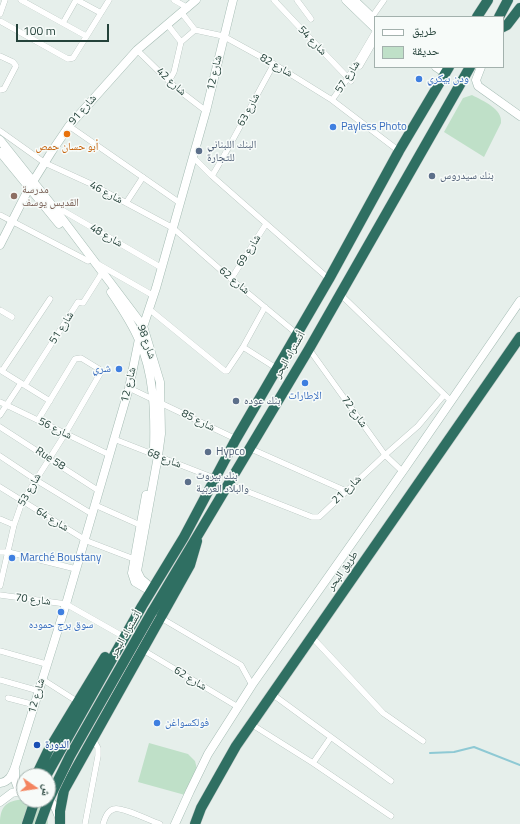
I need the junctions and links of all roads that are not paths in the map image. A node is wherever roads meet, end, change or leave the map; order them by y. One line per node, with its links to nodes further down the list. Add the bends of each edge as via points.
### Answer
1 (5, 0): 19 (street)
2 (21, 0): 26 (street)
3 (76, 0): 18 (street); 26 (street)
4 (109, 0): 18 (street)
5 (174, 0): 17 (street)
6 (196, 0): 17 (street, شارع 91)
7 (274, 0): 42 (street, شارع 54)
8 (296, 0): 24 (street)
9 (346, 0): 29 (street)
10 (354, 0): 23 (street)
11 (384, 0): 21 (street)
12 (478, 0): 20 (highway)
13 (488, 0): 20 (highway)
14 (508, 0): 22 (highway)
15 (230, 1): 33 (street, شارع 12)
16 (520, 8): 28 (highway)
17 (184, 10): 27 (street, شارع 91); 30 (street)
18 (101, 13): 32 (street)
19 (0, 14)
20 (479, 14)
21 (374, 16)
22 (500, 16)
23 (373, 18)
24 (311, 19)
25 (0, 21): 32 (street, via 68,59 73,58)
26 (63, 23): 32 (street)
27 (167, 24): 34 (street); 36 (street, شارع 91)
28 (504, 26)
29 (374, 27)
30 (195, 30): 33 (street, شارع 82); 34 (street)
31 (374, 34): 42 (street, شارع 57)
32 (86, 36)
33 (223, 36): 38 (street, شارع 82); 46 (street, شارع 12)
34 (181, 42): 43 (street, via 174,72)
35 (374, 42): 42 (street, شارع 57)
36 (137, 50): 43 (street, شارع 42); 48 (street, شارع 91)
37 (0, 56): 44 (street, via 16,66 4,89)
38 (274, 64): 45 (street, شارع 82); 55 (street, شارع 63)
39 (469, 68): 71 (highway, أتستراد البحر)
40 (481, 68): 47 (street, via 476,80 478,86)
41 (447, 69): 51 (highway, أتستراد البحر)
42 (350, 79): 45 (street, شارع 57)
43 (169, 81): 46 (street, شارع 42)
44 (0, 90)
45 (333, 101): 51 (street, شارع 82)
46 (206, 111): 53 (street, شارع 12)
47 (520, 116)
48 (69, 126): 54 (street, شارع 91); 56 (street)
49 (0, 131): 54 (street, شارع 46)
50 (0, 140): 57 (street, شارع 98)
51 (399, 151): 70 (highway, أتستراد البحر)
52 (0, 152): 57 (street, شارع 98)
53 (193, 157): 55 (street); 58 (street, شارع 12)
54 (45, 163): 57 (street, شارع 91); 59 (street, شارع 46)
55 (212, 176): 63 (street)
56 (143, 177): 58 (street); 59 (street)
57 (31, 185): 60 (street, شارع 98); 62 (street, شارع 91); 66 (street, شارع 98)
58 (180, 202): 64 (street, شارع 12)
59 (126, 203): 64 (street, شارع 46)
60 (50, 204): 66 (street, شارع 98); 67 (street, شارع 48)
61 (0, 215): 62 (street)
62 (11, 221): 65 (street, شارع 91); 66 (street)
63 (266, 224): 69 (street, شارع 69); 70 (street)
64 (173, 228): 67 (street, شارع 12); 69 (street, شارع 62)
65 (0, 244)
66 (92, 262): 68 (street, شارع 98); 72 (street); 79 (street, شارع 98)
67 (162, 268): 72 (street, شارع 12)
68 (100, 276): 82 (street, شارع 98); 87 (street, شارع 51, via 83,303 78,302)
69 (231, 279): 75 (street, شارع 62)
70 (329, 279): 80 (highway, أتستراد البحر)
71 (340, 294): 84 (highway, أتستراد البحر); 89 (street)
72 (154, 296): 76 (street, شارع 12)
73 (50, 299): 86 (street)
74 (520, 301): 92 (street)
75 (265, 307): 80 (street, شارع 62); 83 (street)
76 (149, 309): 79 (street, شارع 12); 83 (street, via 223,370 227,371)
77 (0, 310): 78 (street)
78 (12, 317)
79 (143, 326): 82 (street, شارع 12); 91 (street, شارع 98, via 160,382)
80 (296, 333): 85 (highway, أتستراد البحر)
81 (520, 337): 133 (highway, طريق البحر)
82 (139, 339): 88 (street, شارع 12); 91 (street, شارع 98)
83 (243, 347): 85 (street)
84 (309, 349): 101 (highway, أتستراد البحر); 102 (street, شارع 72)
85 (276, 368): 100 (highway, أتستراد البحر)
86 (1, 370): 87 (street)
87 (23, 384): 90 (street); 94 (street)
88 (129, 388): 91 (street); 99 (street, شارع 12)
89 (444, 395): 92 (street); 102 (street, شارع 21, via 418,426)
90 (50, 401): 96 (street); 98 (street, شارع 53, via 75,359 80,358 101,372)
91 (157, 401): 100 (street, شارع 85); 105 (street, شارع 98, via 161,434)
92 (451, 401): 107 (street)
93 (0, 402): 94 (street, شارع 56)
94 (6, 405): 95 (street); 96 (street, شارع 56)
95 (0, 415)
96 (38, 420): 98 (street, شارع 56)
97 (0, 427): 106 (street, Rue 58)
98 (65, 434): 104 (street, شارع 56); 106 (street, شارع 53)
99 (114, 439): 104 (street, شارع 12); 105 (street, شارع 68)
100 (236, 439): 108 (highway, أتستراد البحر)
101 (249, 448): 110 (highway, أتستراد البحر); 113 (street)
102 (385, 455): 107 (street, شارع 72); 113 (street, شارع 21)
103 (0, 456): 109 (street)
104 (110, 456): 112 (street, شارع 12)
105 (156, 456): 108 (street, شارع 68); 119 (street, شارع 98); 122 (street, شارع 98)
106 (49, 459): 109 (street, شارع 53); 112 (street, Rue 58)
107 (403, 472): 139 (street)
108 (214, 478): 120 (highway, أتستراد البحر)
109 (36, 480): 114 (street, شارع 53); 116 (street)
110 (228, 484): 113 (street, شارع 21, via 312,517 322,515); 131 (highway, أتستراد البحر, via 199,532)
111 (0, 487): 114 (street, شارع 64)
112 (99, 491): 115 (street, شارع 12)
113 (346, 491)
114 (22, 502): 118 (street, شارع 53); 121 (street, شارع 64)
115 (95, 505): 116 (street, شارع 12); 119 (street)
116 (92, 514): 121 (street, شارع 12)
117 (0, 519): 118 (street)
118 (14, 525): 124 (street, شارع 53)
119 (140, 525): 122 (street, شارع 98)
120 (184, 537): 128 (highway, via 166,553); 153 (highway, أتستراد البحر)
121 (84, 540): 125 (street, شارع 64); 126 (street, شارع 12)
122 (138, 548): 125 (street, شارع 98); 128 (street, شارع 98, via 137,571)
123 (0, 552): 124 (street)
124 (8, 552): 126 (street); 127 (street, شارع 53)
125 (134, 559): 128 (street, شارع 98, via 133,577 137,584)
126 (76, 569): 130 (street, شارع 12)
127 (0, 586)
128 (146, 586): 132 (highway)
129 (0, 595): 130 (street, شارع 70)
130 (66, 604): 132 (street); 136 (street, شارع 12)
131 (157, 615): 134 (highway); 139 (street, via 241,666); 164 (highway, أتستراد البحر, bridge, via 70,756)
132 (119, 634): 143 (highway)
133 (312, 637): 141 (highway, طريق البحر); 149 (street, via 383,713)
134 (143, 650): 145 (street, شارع 62); 148 (highway)
135 (0, 651): 136 (street)
136 (46, 664): 137 (street, شارع 12)
137 (42, 679): 140 (street, شارع 12); 143 (street)
138 (0, 680): 140 (street)
139 (252, 685): 145 (street)
140 (39, 691): 144 (street, شارع 12)
141 (272, 694): 146 (highway, طريق البحر); 147 (street)
142 (8, 698): 144 (street)
143 (78, 702): 152 (highway)
144 (35, 704): 151 (street, شارع 12)
145 (238, 707): 168 (street, via 208,754)
146 (251, 724): 150 (street); 169 (highway, طريق البحر, via 224,766)
147 (331, 737): 150 (street); 155 (street)
148 (93, 739): 162 (highway, via 64,790); 165 (street, via 98,748 98,756)
149 (422, 741)
150 (313, 763): 161 (street)
151 (15, 767): 154 (street); 156 (street, via 9,779)
152 (40, 768)
153 (51, 768)
154 (16, 781)
155 (391, 781)
156 (0, 783)
157 (16, 792): 158 (street)
158 (0, 802)
159 (33, 808): 163 (highway)
160 (55, 808): 162 (street)
161 (391, 816)
162 (60, 823)
163 (27, 824)
164 (40, 824)
165 (86, 824)
166 (103, 824): 167 (street, via 106,815 118,808)
167 (160, 824)
168 (175, 824)
169 (195, 824)

